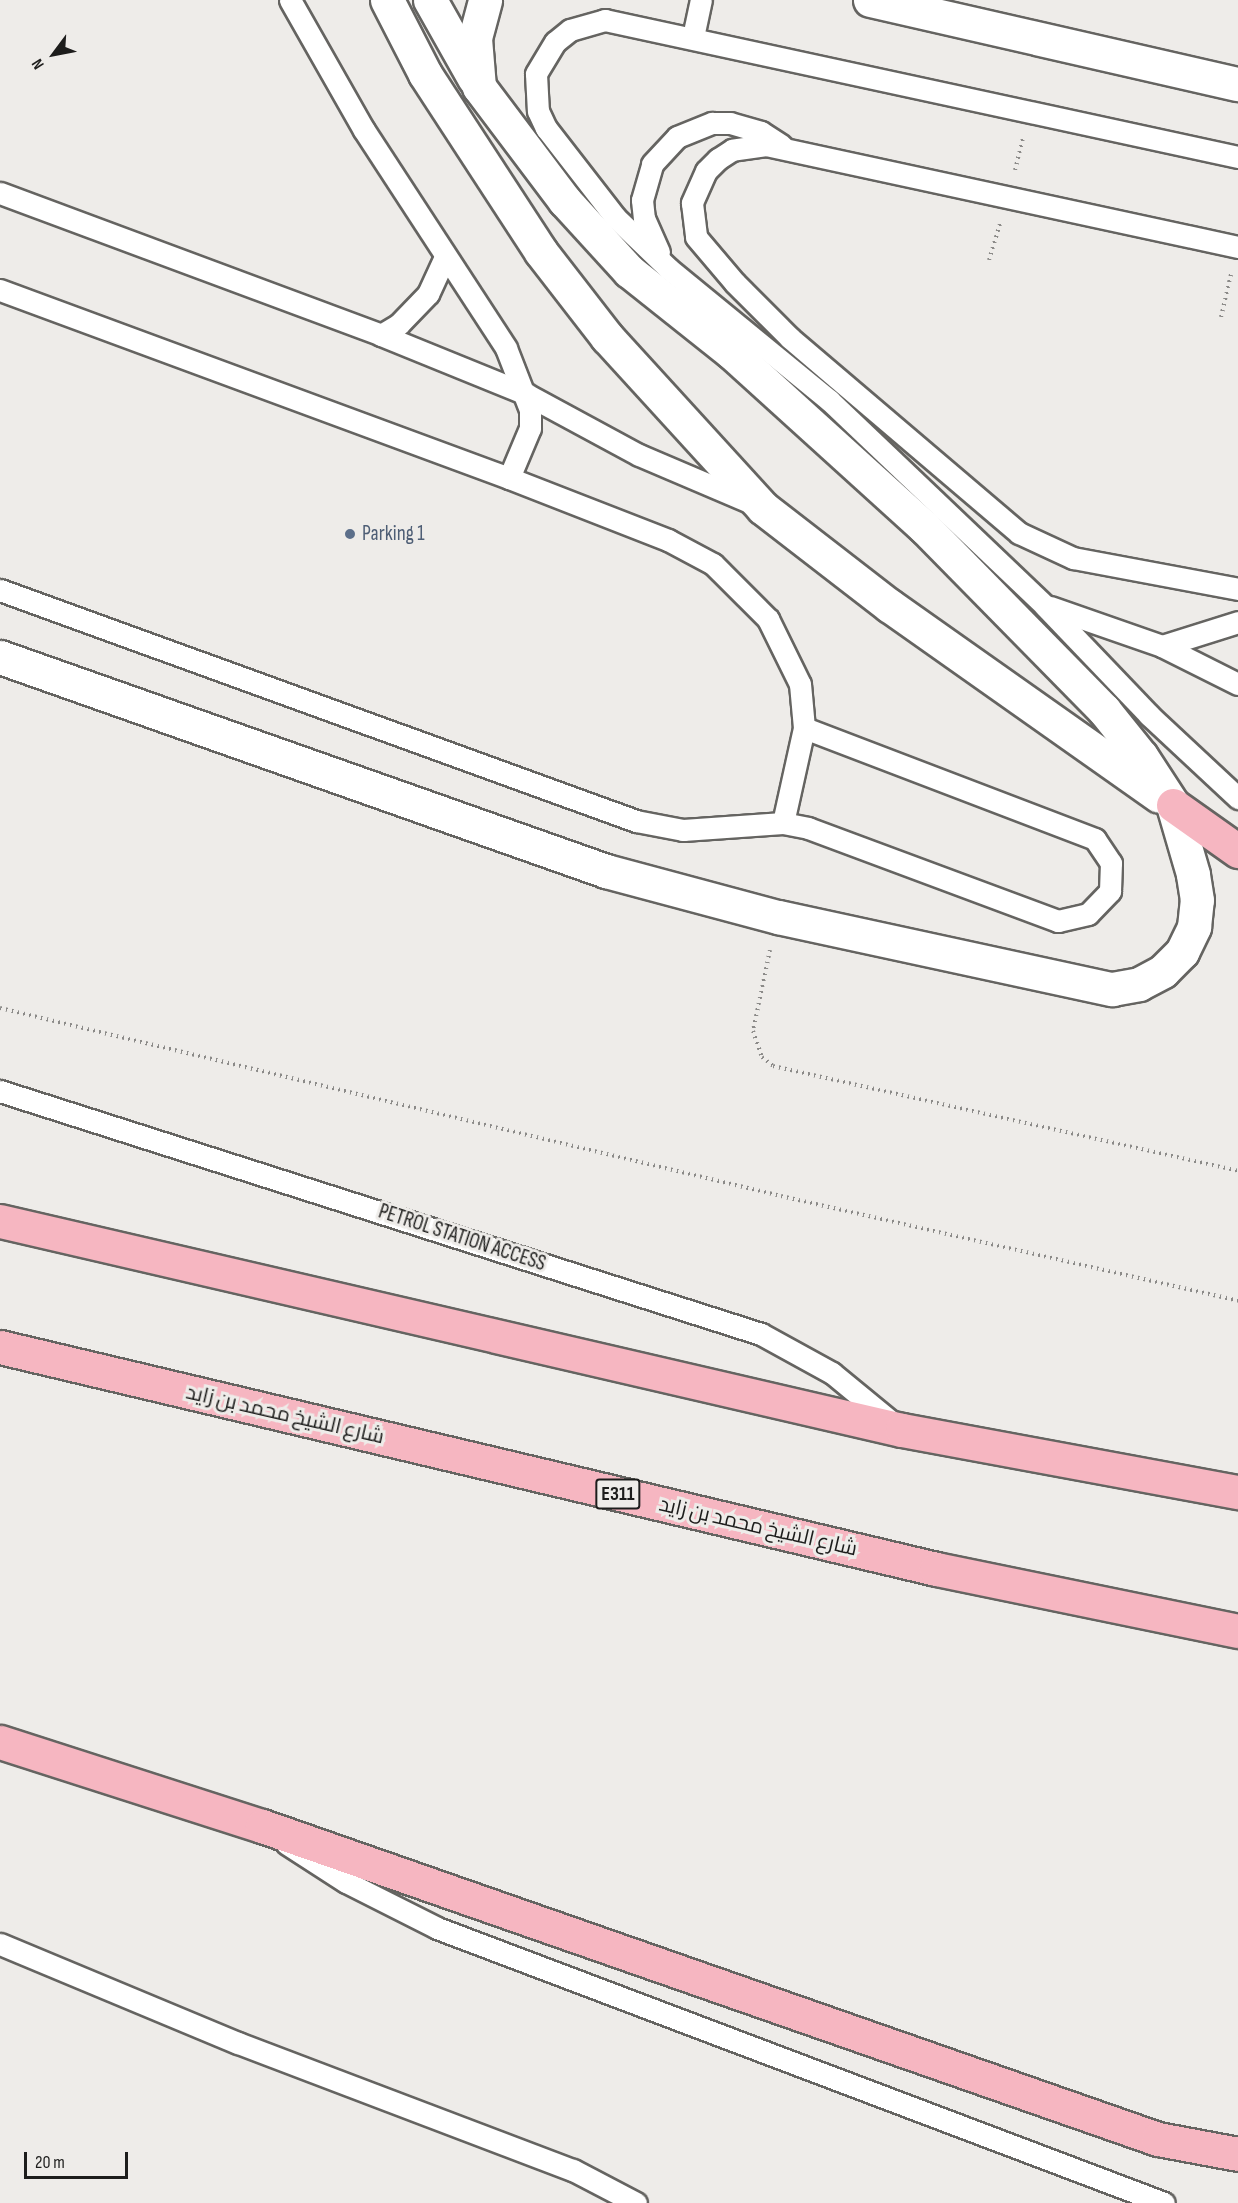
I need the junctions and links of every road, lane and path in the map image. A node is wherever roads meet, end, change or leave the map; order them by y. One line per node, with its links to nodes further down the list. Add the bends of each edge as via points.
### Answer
1 (290, 0): 14 (lane, via 364,130)
2 (387, 0): 21 (street, via 425,74 540,252 615,345)
3 (430, 0): 9 (street)
4 (485, 0): 9 (street, via 475,38)
5 (701, 0): 7 (lane)
6 (870, 0): 8 (street)
7 (693, 37): 11 (lane); 15 (lane, via 624,22 586,22 555,42 537,74 538,111 546,128 590,189)
8 (1238, 84)
9 (479, 87): 31 (street, via 534,164 629,272 730,352 878,483 968,570 1104,710)
10 (786, 149): 13 (lane); 15 (lane, via 761,132 730,123 694,128 663,149 652,164 642,200 650,237); 22 (lane, via 749,146 718,159 697,186 692,220 705,252 790,338 1019,533 1073,558)
11 (1238, 157)
12 (0, 193): 18 (lane)
13 (1237, 247): 17 (path)
14 (445, 257): 18 (lane, via 428,294 399,324); 19 (lane, via 506,348)
15 (669, 268): 24 (lane, via 800,374)
16 (0, 290): 20 (lane)
17 (1221, 317)
18 (381, 335): 19 (lane)
19 (526, 394): 20 (lane, via 530,428); 21 (lane, via 670,470)
20 (509, 478): 29 (lane, via 691,550 734,580 768,619 793,665 800,684)
21 (763, 508): 31 (street, via 890,606)
22 (1238, 589)
23 (0, 590): 32 (lane, via 636,821 683,830)
24 (1045, 606): 26 (lane); 30 (lane, via 1149,715)
25 (1238, 622): 26 (lane)
26 (1162, 646): 28 (lane)
27 (0, 657): 34 (street, via 606,871)
28 (1238, 684)
29 (804, 728): 32 (lane); 32 (lane, via 1095,839 1111,863 1110,891 1101,904 1074,920 1043,918 808,828)
30 (1238, 798)
31 (1173, 805): 33 (highway); 34 (street, via 1193,874 1197,900 1194,927 1182,952 1163,971 1139,984 1112,989 1086,986)
32 (783, 823)
33 (1238, 851)
34 (778, 917): 37 (path, via 753,1031 762,1057 773,1066)
35 (0, 1008): 39 (path, via 781,1196)
36 (0, 1091): 41 (lane, PETROL STATION ACCESS, via 761,1334 832,1373)
37 (1238, 1171)
38 (0, 1221): 41 (highway)
39 (1238, 1301)
40 (0, 1347): 43 (highway, شارع الشيخ محمد بن زايد / E311, via 936,1569)
41 (902, 1430): 42 (highway)
42 (1238, 1492)
43 (1238, 1630)
44 (0, 1742): 45 (highway)
45 (262, 1827): 47 (highway, via 1158,2139); 49 (lane, via 346,1882 437,1928)
46 (0, 1944): 48 (lane, via 238,2043 573,2170)
47 (1238, 2154)
48 (636, 2203)
49 (1164, 2203)

